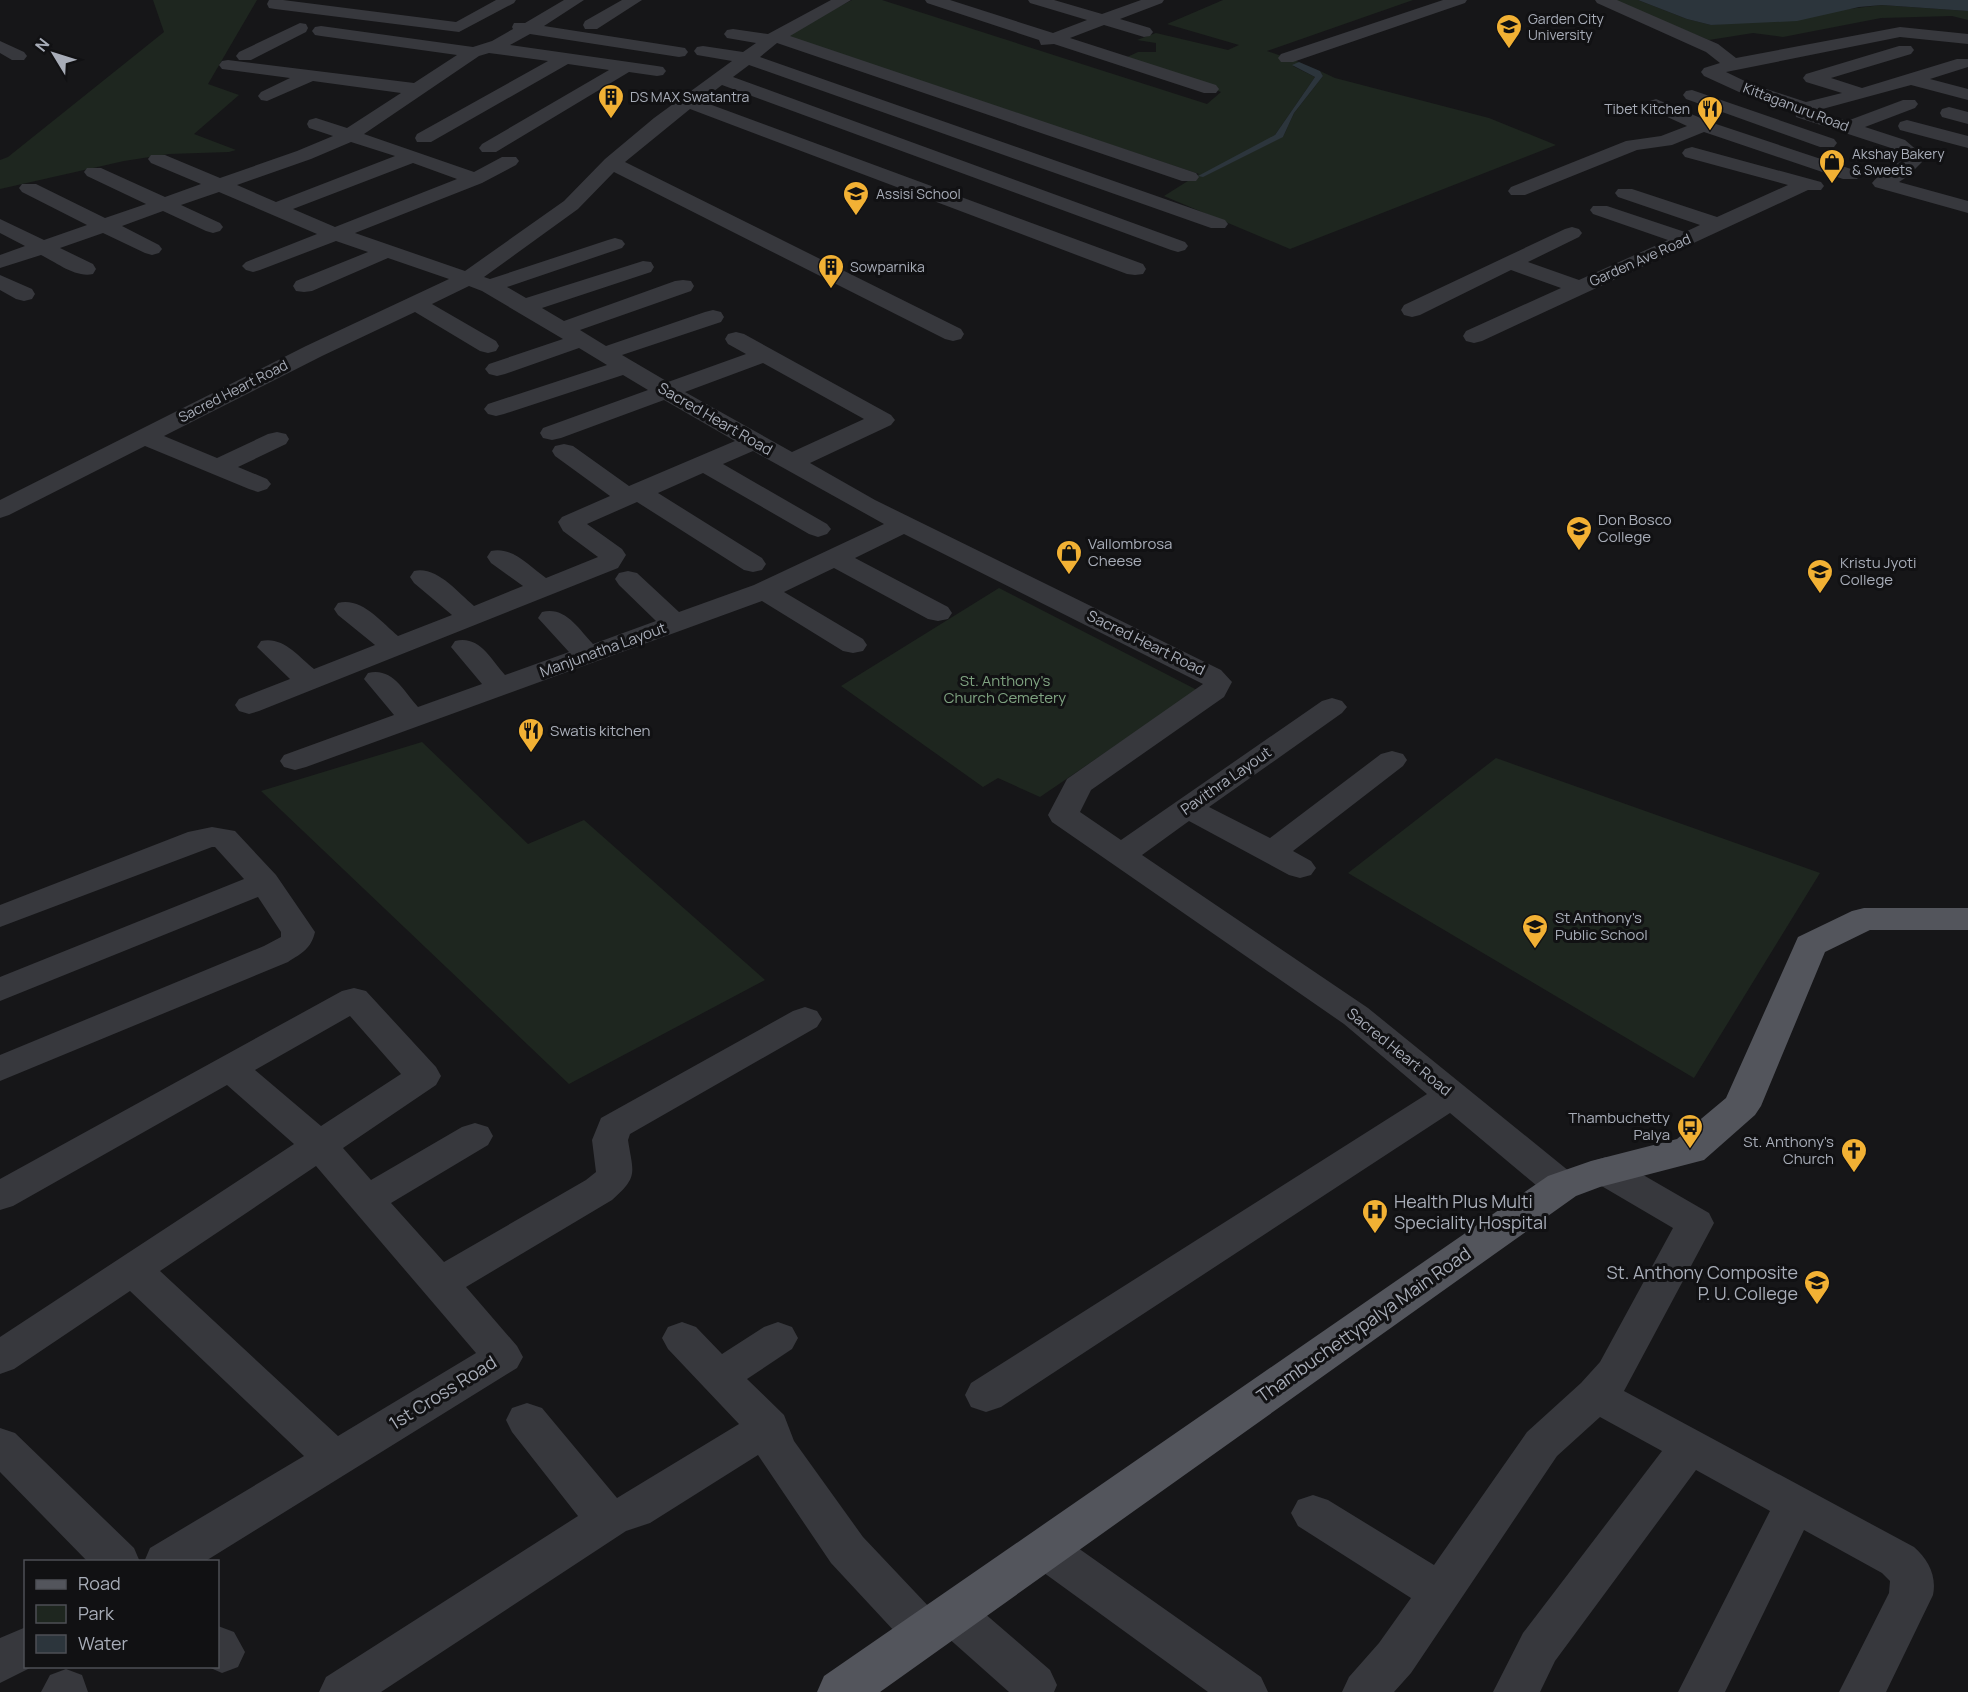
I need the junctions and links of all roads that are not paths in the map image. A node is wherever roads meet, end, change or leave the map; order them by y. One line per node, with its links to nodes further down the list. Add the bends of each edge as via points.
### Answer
1 (508, 0): 13 (street)
2 (576, 0): 12 (street)
3 (634, 0): 12 (street, via 598,21)
4 (843, 0): 22 (street, Sacred Heart Road)
5 (933, 0): 23 (street)
6 (1036, 0): 14 (street)
7 (1156, 0): 14 (street)
8 (1459, 0): 39 (street)
9 (1603, 0): 43 (street, Kittaganuru Road, via 1712,48)
10 (275, 4): 15 (street, via 459,27)
11 (455, 8): 13 (street)
12 (557, 10): 18 (street)
13 (487, 12): 15 (street)
14 (1104, 20): 19 (street); 23 (street)
15 (469, 21): 18 (street)
16 (266, 23): 17 (street)
17 (300, 28): 21 (street); 36 (street)
18 (526, 28): 29 (street); 33 (street)
19 (1144, 32)
20 (733, 33): 22 (street)
21 (346, 35): 25 (street); 34 (street)
22 (773, 39): 38 (street, Sacred Heart Road); 86 (street)
23 (1054, 39): 28 (street); 54 (street)
24 (1968, 39): 40 (street, via 1900,32)
25 (397, 42): 32 (street); 47 (street)
26 (1743, 43): 40 (street)
27 (0, 46): 35 (street)
28 (1033, 47)
29 (491, 48): 32 (street); 37 (street)
30 (1905, 50): 49 (street)
31 (702, 51): 38 (street)
32 (473, 52): 53 (street)
33 (679, 52)
34 (307, 55)
35 (18, 56)
36 (245, 56)
37 (566, 58): 44 (street); 71 (street)
38 (746, 58): 48 (street, Sacred Heart Road); 98 (street)
39 (1287, 58)
40 (1766, 58): 43 (street); 49 (street)
41 (1964, 63): 50 (street)
42 (228, 64): 45 (street)
43 (1733, 64): 62 (street, Kittaganuru Road, via 1710,72)
44 (626, 67): 46 (street); 76 (street)
45 (260, 69): 47 (street); 51 (street)
46 (657, 71)
47 (318, 76): 52 (street); 58 (street)
48 (720, 78): 60 (street, Sacred Heart Road); 103 (street)
49 (1812, 78): 55 (street)
50 (1910, 79): 55 (street); 57 (street)
51 (235, 82)
52 (362, 82): 53 (street); 59 (street)
53 (416, 89): 70 (street)
54 (1210, 89)
55 (1866, 92): 62 (street); 69 (street, via 1909,104)
56 (1692, 95): 67 (street)
57 (1968, 95)
58 (267, 96)
59 (333, 97)
60 (688, 102): 84 (street, Sacred Heart Road); 112 (street)
61 (1656, 105): 66 (street)
62 (1805, 108): 69 (street, Kittaganuru Road, via 1803,113)
63 (1949, 113): 64 (street)
64 (1968, 118)
65 (316, 124): 70 (street)
66 (1703, 126): 72 (street); 100 (street, via 1665,141 1633,145)
67 (1774, 126): 72 (street); 75 (street)
68 (1907, 126): 73 (street)
69 (1848, 128): 87 (street, Kittaganuru Road, via 1899,144 1916,158)
70 (350, 135): 78 (street); 79 (street)
71 (424, 138)
72 (1741, 139): 90 (street)
73 (1968, 142)
74 (277, 146): 78 (street)
75 (1839, 147)
76 (489, 148)
77 (1692, 153): 85 (street)
78 (304, 156): 89 (street)
79 (414, 156): 93 (street); 106 (street)
80 (158, 159): 97 (street, Sacred Heart Road)
81 (509, 161): 93 (street)
82 (1883, 161): 87 (street)
83 (230, 162): 89 (street)
84 (612, 163): 114 (street, Sacred Heart Road, via 570,205); 140 (street)
85 (1733, 163): 92 (street); 96 (street)
86 (1154, 165): 91 (street); 98 (street)
87 (1905, 168): 94 (street)
88 (94, 172): 104 (street)
89 (256, 173): 97 (street)
90 (1850, 175): 94 (street); 96 (street, via 1822,188)
91 (1189, 177)
92 (1705, 177)
93 (475, 179): 115 (street)
94 (1882, 183): 102 (street)
95 (1968, 183): 102 (street)
96 (1806, 184): 109 (street, Garden Ave Road)
97 (220, 186): 104 (street); 106 (street, Sacred Heart Road)
98 (1107, 186): 103 (street); 108 (street)
99 (29, 188): 111 (street)
100 (1518, 191)
101 (1625, 193): 109 (street)
102 (1944, 200): 105 (street)
103 (1065, 204): 112 (street); 119 (street)
104 (163, 205): 111 (street); 113 (street)
105 (1968, 207)
106 (275, 209): 115 (street, Sacred Heart Road)
107 (1600, 210): 117 (street)
108 (1218, 224)
109 (1718, 224): 117 (street, Garden Ave Road)
110 (0, 225): 120 (street)
111 (104, 225): 120 (street); 121 (street)
112 (1017, 225): 129 (street)
113 (213, 227)
114 (539, 228): 123 (street); 131 (street, Sacred Heart Road)
115 (333, 233): 122 (street, Sacred Heart Road); 126 (street)
116 (1572, 233): 125 (street)
117 (1686, 239): 134 (street, Garden Ave Road)
118 (615, 244): 123 (street)
119 (1179, 246)
120 (42, 247): 124 (street); 128 (street)
121 (152, 249)
122 (385, 252): 131 (street, Sacred Heart Road); 132 (street)
123 (590, 252): 131 (street)
124 (0, 262)
125 (1510, 263): 134 (street); 138 (street)
126 (252, 266)
127 (643, 267): 137 (street)
128 (85, 269)
129 (1136, 269)
130 (0, 281): 135 (street)
131 (480, 282): 136 (street, Sacred Heart Road); 137 (street, Sacred Heart Road)
132 (304, 286)
133 (683, 286): 144 (street)
134 (1579, 287): 141 (street, Garden Ave Road)
135 (24, 294)
136 (414, 302): 143 (street); 149 (street, Sacred Heart Road)
137 (525, 306): 144 (street, Sacred Heart Road)
138 (1412, 310)
139 (713, 317): 144 (street)
140 (953, 334)
141 (1474, 336)
142 (736, 339): 145 (street)
143 (488, 346)
144 (593, 348): 146 (street); 147 (street, Sacred Heart Road); 148 (street)
145 (764, 355): 147 (street); 152 (street, via 883,420)
146 (497, 369)
147 (666, 391): 151 (street, Sacred Heart Road); 156 (street, via 558,442)
148 (496, 409)
149 (145, 436): 154 (street); 157 (street, Sacred Heart Road)
150 (277, 439): 154 (street)
151 (755, 441): 152 (street, Sacred Heart Road); 153 (street)
152 (791, 462): 158 (street, Sacred Heart Road)
153 (704, 463): 156 (street); 159 (street)
154 (218, 467): 155 (street)
155 (258, 483)
156 (632, 494): 162 (street); 165 (street, via 571,522 611,553 612,560)
157 (0, 510)
158 (905, 524): 161 (street, Manjunatha Layout); 187 (street, Sacred Heart Road, via 1218,682 1214,691 1078,785 1063,815)
159 (818, 529)
160 (500, 557): 165 (street)
161 (836, 558): 166 (street, Manjunatha Layout); 168 (street)
162 (753, 564)
163 (423, 577): 169 (street)
164 (628, 579): 171 (street)
165 (543, 588): 169 (street)
166 (764, 591): 171 (street, Manjunatha Layout); 172 (street)
167 (348, 609): 174 (street)
168 (938, 613)
169 (471, 617): 174 (street)
170 (552, 618): 176 (street)
171 (676, 624): 176 (street, Manjunatha Layout)
172 (853, 645)
173 (271, 647): 178 (street)
174 (394, 647): 178 (street)
175 (465, 647): 179 (street)
176 (588, 655): 179 (street, Manjunatha Layout)
177 (378, 680): 182 (street)
178 (310, 681): 180 (street)
179 (500, 687): 182 (street, Manjunatha Layout)
180 (249, 705)
181 (1332, 707): 185 (street, Pavithra Layout)
182 (412, 718): 184 (street, Manjunatha Layout)
183 (1392, 760): 186 (street)
184 (295, 761)
185 (1187, 808): 186 (street); 187 (street, Pavithra Layout)
186 (1272, 852): 188 (street)
187 (1121, 855): 196 (street, Sacred Heart Road, via 1356,1016)
188 (1300, 868)
189 (265, 882): 190 (street, via 224,838 212,837); 192 (street); 195 (street, via 298,932 296,942 276,954)
190 (0, 916)
191 (1968, 919): 199 (main road, Thambuchettypalya Main Road, via 1864,919 1810,945 1742,1106 1690,1150)
192 (0, 990)
193 (805, 1019): 204 (street, via 614,1127 610,1140 615,1176 599,1190)
194 (229, 1067): 198 (street, 1st Cross Road); 198 (street, via 354,999 423,1076); 201 (street)
195 (0, 1069)
196 (1451, 1095): 200 (street, Sacred Heart Road); 209 (street)
197 (475, 1136): 202 (street)
198 (319, 1145): 202 (street, 1st Cross Road); 203 (street)
199 (1606, 1171): 200 (main road, Thambuchettypalya Main Road); 210 (street, via 1695,1223 1614,1374)
200 (1562, 1186): 219 (main road, Thambuchettypalya Main Road)
201 (0, 1196)
202 (366, 1200): 204 (street, 1st Cross Road)
203 (133, 1270): 207 (street); 215 (street)
204 (439, 1284): 215 (street, 1st Cross Road, via 503,1357)
205 (682, 1338): 208 (street)
206 (778, 1338): 208 (street)
207 (0, 1358)
208 (718, 1377): 212 (street)
209 (986, 1395)
210 (1596, 1395): 214 (street); 222 (street, via 1542,1444)
211 (527, 1420): 218 (street, via 596,1506)
212 (769, 1427): 218 (street, via 635,1510); 223 (street, via 775,1447 847,1550)
213 (0, 1445): 220 (street)
214 (1690, 1446): 216 (street); 231 (street, via 1539,1647)
215 (335, 1459): 221 (street, 1st Cross Road)
216 (1796, 1503): 232 (street); 233 (street, via 1911,1570 1911,1595)
217 (1313, 1513): 222 (street)
218 (611, 1518): 228 (street)
219 (1045, 1549): 223 (main road, Thambuchettypalya Main Road); 229 (street)
220 (116, 1560)
221 (169, 1560)
222 (1440, 1593): 230 (street, via 1395,1658)
223 (939, 1623): 226 (street); 227 (main road, Thambuchettypalya Main Road)
224 (24, 1648): 225 (street)
225 (0, 1662)
226 (1035, 1685)
227 (855, 1688)
228 (342, 1692)
229 (1245, 1692)
230 (1365, 1692)
231 (1516, 1692)
232 (1701, 1692)
233 (1862, 1692)

